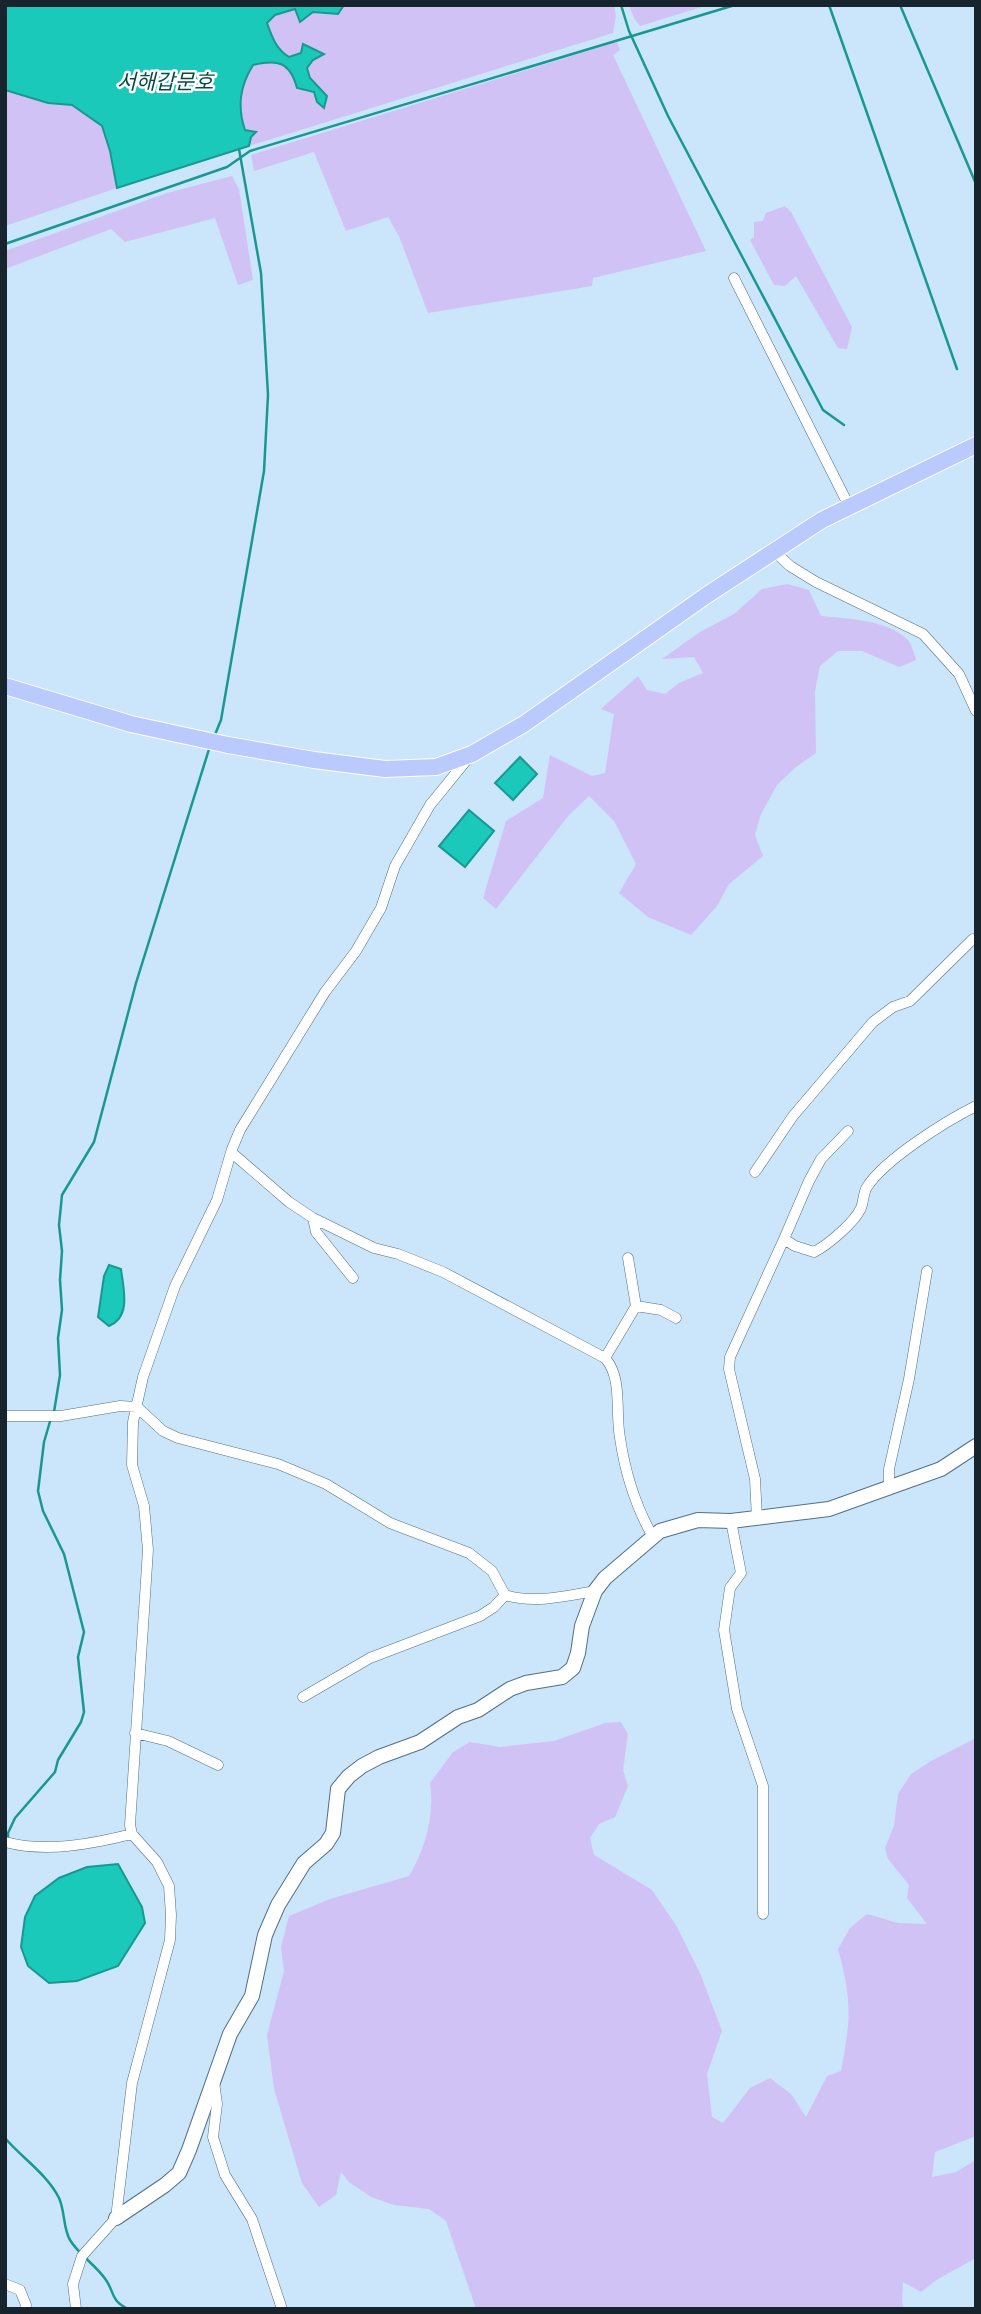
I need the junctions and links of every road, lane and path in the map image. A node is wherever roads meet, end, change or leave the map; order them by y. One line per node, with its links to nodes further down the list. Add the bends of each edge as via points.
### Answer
1 (734, 278): 3 (street)
2 (976, 445): 3 (main road)
3 (849, 506): 4 (main road)
4 (773, 550): 6 (street, via 816,582 923,635 959,674); 7 (main road, via 524,724)
5 (5, 686): 7 (main road, via 131,724 314,760 385,769 436,767)
6 (976, 711)
7 (472, 754): 11 (street, via 430,805 395,866 381,908 240,1130)
8 (975, 939): 12 (street, via 910,1001 873,1022 793,1116)
9 (976, 1106): 14 (street, via 938,1127 880,1173 866,1188 861,1209 822,1248 814,1252)
10 (848, 1131): 14 (street, via 821,1159)
11 (231, 1152): 13 (street); 21 (street, via 217,1200 175,1286)
12 (755, 1172)
13 (313, 1217): 17 (street, via 316,1233); 20 (street, via 374,1248 443,1272)
14 (784, 1238): 25 (street, via 730,1357 755,1479)
15 (628, 1258): 18 (street)
16 (927, 1271): 24 (street)
17 (353, 1278)
18 (636, 1306): 19 (street); 20 (street)
19 (676, 1318)
20 (605, 1358): 27 (street, via 615,1378 620,1438 632,1491)
21 (137, 1407): 22 (street, via 61,1416); 29 (street, via 178,1438 278,1464 326,1484 390,1523 469,1553 492,1571); 31 (street, via 132,1465 144,1506 148,1550)
22 (5, 1416)
23 (976, 1446): 24 (street, via 941,1469)
24 (889, 1486): 25 (street, via 829,1509)
25 (757, 1519): 26 (street)
26 (731, 1521): 27 (street, via 698,1520); 35 (street, via 741,1573 730,1588 724,1630 737,1709 763,1786)
27 (653, 1537): 28 (street)
28 (595, 1591): 29 (street, via 530,1598); 36 (street, via 572,1668 562,1677 510,1689 420,1742 362,1766 338,1789 333,1833 304,1863 278,1905 265,1935 252,1996 230,2034)
29 (505, 1595): 30 (street, via 480,1616 370,1658)
30 (303, 1697)
31 (135, 1733): 32 (street, via 168,1741); 33 (street)
32 (218, 1765)
33 (132, 1834): 34 (street, via 58,1846); 37 (street, via 157,1862 169,1886 172,1915 170,1940 132,2083)
34 (5, 1842)
35 (764, 1914)
36 (214, 2081): 37 (street, via 179,2173); 41 (street, via 213,2137 225,2175 252,2218)
37 (116, 2218): 40 (street, via 82,2256 73,2284)
38 (5, 2284): 39 (street, via 20,2290)
39 (25, 2309)
40 (76, 2309)
41 (282, 2309)

